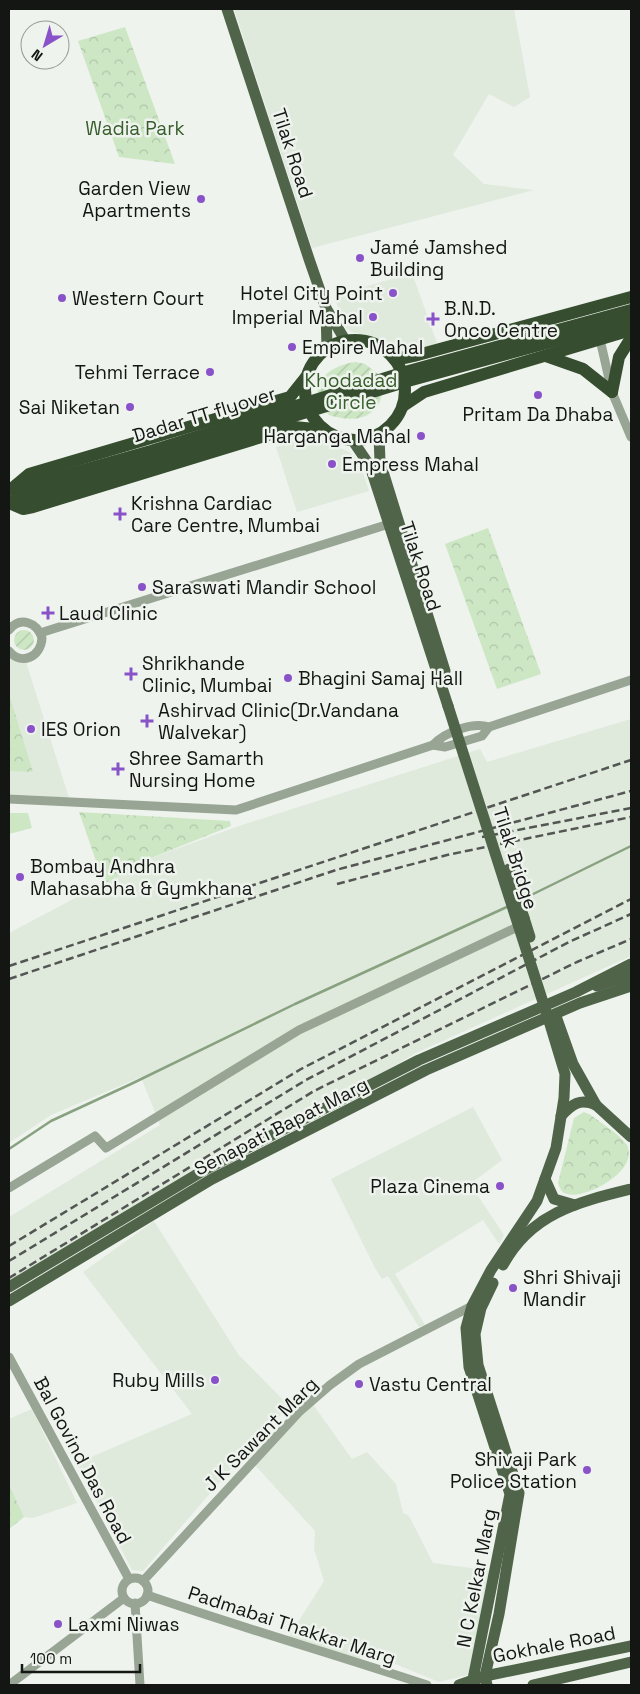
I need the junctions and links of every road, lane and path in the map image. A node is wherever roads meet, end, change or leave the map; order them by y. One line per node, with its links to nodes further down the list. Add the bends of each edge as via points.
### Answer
1 (227, 9): 3 (main road, Tilak Road)
2 (631, 297): 4 (highway)
3 (326, 308): 10 (main road, Tilak Road); 12 (main road, Tilak Road)
4 (590, 309): 8 (highway); 11 (street)
5 (631, 310): 23 (highway, Dadar TT flyover, bridge, via 405,372)
6 (631, 320): 23 (highway, Dadar TT flyover, bridge, via 408,381)
7 (631, 330): 11 (highway)
8 (480, 337): 13 (highway, via 414,356); 15 (highway)
9 (631, 338): 17 (highway, via 619,358)
10 (345, 340): 12 (highway); 13 (highway, via 370,342)
11 (601, 340): 14 (highway); 17 (street)
12 (327, 348): 16 (highway, via 314,360)
13 (391, 355): 18 (highway, via 400,366 404,379)
14 (546, 356): 15 (highway); 17 (highway, via 583,369)
15 (494, 372): 18 (highway, via 424,392)
16 (306, 377): 19 (highway, via 304,392 307,406 314,420); 24 (highway, via 290,397 29,474)
17 (612, 392): 21 (street)
18 (404, 406): 20 (highway, via 394,422)
19 (325, 430): 22 (highway, via 338,438); 24 (highway, via 294,427 23,509)
20 (379, 435): 22 (highway); 30 (main road, Tilak Road, via 380,462)
21 (631, 437)
22 (353, 441): 25 (main road, Tilak Road, via 370,466)
23 (49, 486): 24 (highway)
24 (9, 496)
25 (389, 524): 27 (street); 30 (main road, Tilak Road)
26 (9, 630): 27 (street, via 25,622)
27 (40, 632): 28 (street, via 42,645 34,655 24,659)
28 (9, 650)
29 (631, 680): 31 (street, via 490,727 482,736 445,747 434,745 236,810)
30 (452, 705): 32 (main road, Tilak Bridge, bridge)
31 (9, 799)
32 (522, 924): 37 (main road, Tilak Bridge, bridge); 42 (street, via 299,1030 106,1148 95,1136)
33 (631, 964): 36 (main road)
34 (626, 977): 36 (main road)
35 (631, 986): 36 (main road)
36 (578, 998): 45 (main road, Senapati Bapat Marg, via 419,1060 206,1169); 46 (main road, Senapati Bapat Marg, via 426,1070 212,1179)
37 (553, 1020): 38 (main road); 39 (main road, via 564,1074)
38 (596, 1105): 39 (main road, via 580,1101); 40 (main road)
39 (561, 1116): 41 (main road, N C Kelkar Marg, via 556,1148)
40 (631, 1137)
41 (546, 1178): 44 (main road, via 554,1199); 47 (main road, N C Kelkar Marg, via 530,1214 491,1270)
42 (9, 1188)
43 (631, 1189): 44 (main road, N C Kelkar Marg)
44 (576, 1205): 56 (main road, N C Kelkar Marg, via 551,1214 524,1237 490,1288 475,1334 478,1365 519,1493 499,1614)
45 (9, 1287)
46 (9, 1301)
47 (472, 1306): 50 (street, J K Sawant Marg, via 359,1364 330,1385 300,1411); 56 (main road, N C Kelkar Marg, via 466,1328 469,1368 510,1494)
48 (9, 1357): 49 (street, Bal Govind Das Road)
49 (129, 1579): 50 (street); 52 (street, via 122,1588)
50 (143, 1581): 51 (street)
51 (147, 1595): 53 (street); 59 (street, Padmabai Thakkar Marg)
52 (124, 1598): 53 (street); 57 (street)
53 (135, 1604): 58 (street)
54 (631, 1646): 56 (main road, Gokhale Road)
55 (631, 1662): 61 (main road, Gokhale Road)
56 (480, 1681): 60 (main road, Gokhale Road)
57 (9, 1685)
58 (140, 1685)
59 (426, 1685)
60 (459, 1685)
61 (533, 1685)

